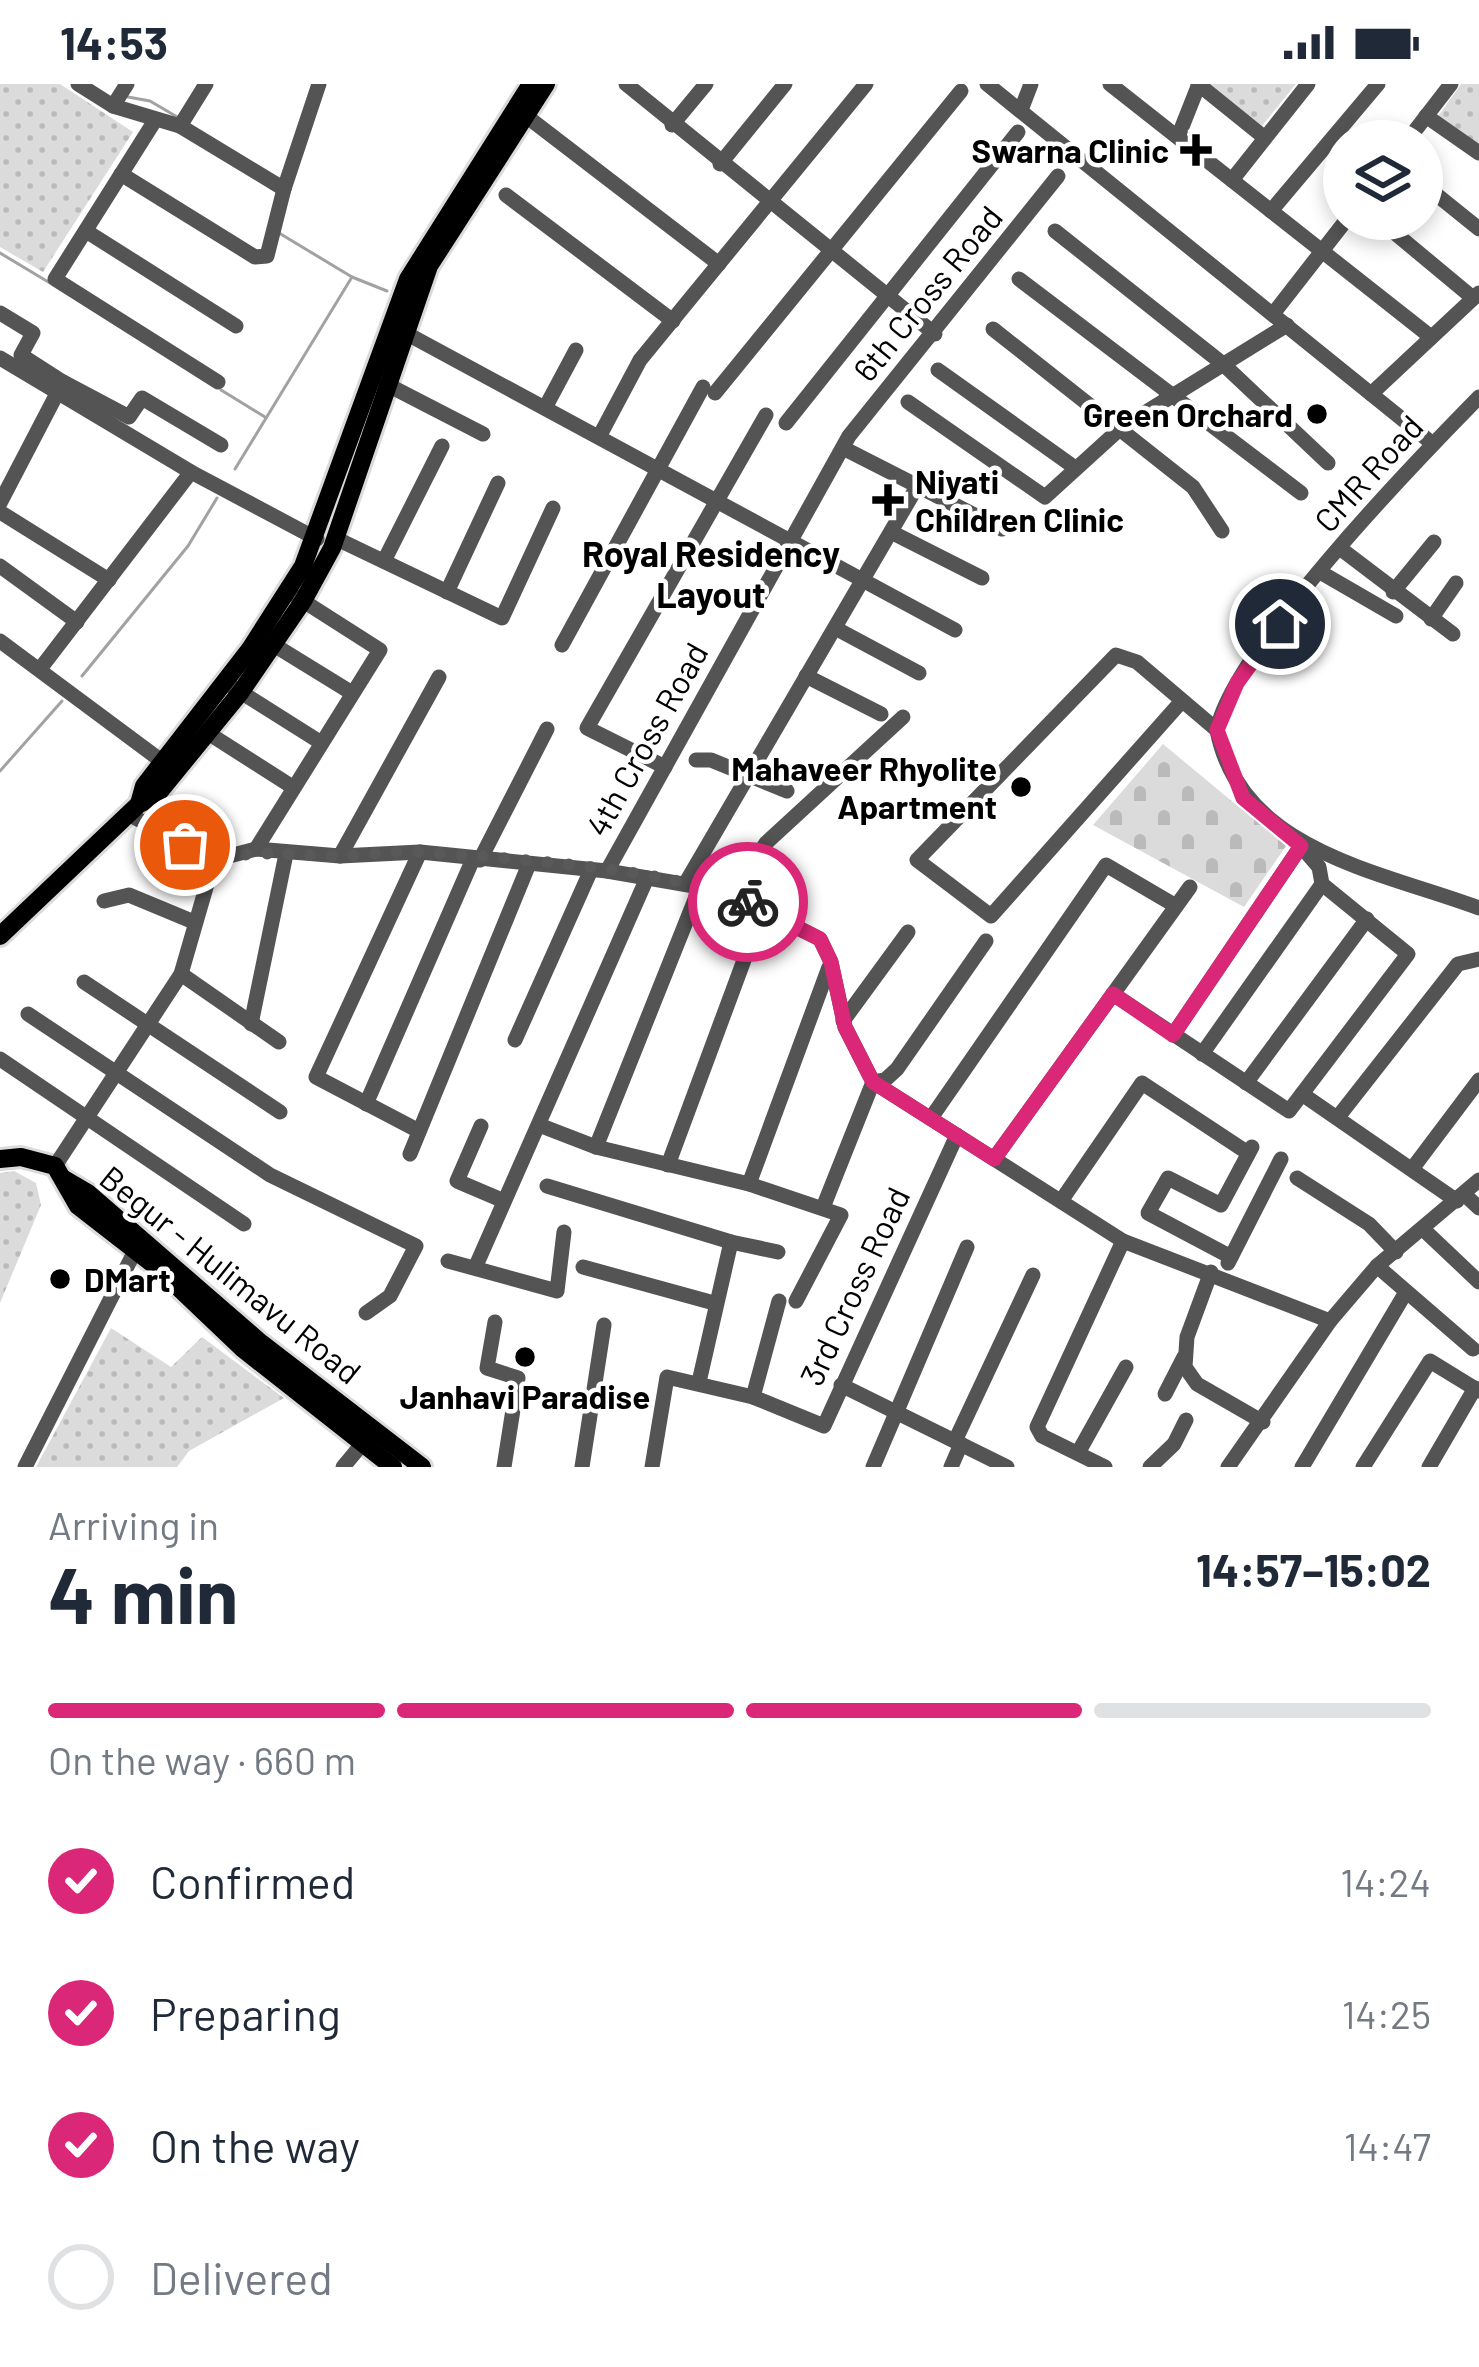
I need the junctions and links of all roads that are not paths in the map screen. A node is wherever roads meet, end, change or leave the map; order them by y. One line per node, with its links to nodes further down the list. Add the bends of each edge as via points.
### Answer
1 (78, 84): 18 (street)
2 (127, 84): 18 (street)
3 (206, 84): 24 (street)
4 (319, 84): 33 (street)
5 (626, 84): 23 (street)
6 (706, 84): 23 (street)
7 (785, 84): 29 (street)
8 (866, 84): 36 (street)
9 (987, 84): 19 (street)
10 (1031, 84): 19 (street)
11 (1198, 84): 26 (street); 27 (street)
12 (1308, 84): 27 (street)
13 (1378, 84): 37 (street)
14 (1451, 84): 20 (street)
15 (1113, 85): 26 (street)
16 (961, 91): 44 (street)
17 (532, 93): 45 (street); 53 (main road)
18 (113, 106): 22 (street)
19 (1021, 110): 50 (street)
20 (1426, 116): 21 (street); 28 (street)
21 (1423, 120)
22 (154, 122): 24 (street); 30 (street)
23 (673, 125): 29 (street)
24 (180, 127): 33 (street)
25 (1018, 132): 47 (street)
26 (1178, 137): 32 (street)
27 (1265, 138): 32 (street)
28 (1479, 153)
29 (720, 164): 36 (street)
30 (121, 174): 33 (street, via 255,257 267,256); 39 (street)
31 (1058, 176): 55 (street, 6th Cross Road)
32 (1232, 180): 37 (street)
33 (284, 189)
34 (506, 195): 51 (street)
35 (1443, 200): 38 (street)
36 (769, 203): 44 (street); 45 (street)
37 (1271, 211): 43 (street)
38 (1479, 229)
39 (86, 231): 52 (street); 61 (street, via 55,280)
40 (1055, 231): 59 (street)
41 (1330, 240): 43 (street)
42 (1405, 240): 48 (street)
43 (1322, 251): 50 (street); 56 (street)
44 (829, 252): 47 (street); 80 (street, via 709,390)
45 (719, 264): 51 (street)
46 (1019, 279): 65 (street)
47 (885, 295): 55 (street); 70 (street)
48 (1476, 296): 56 (street)
49 (0, 314): 63 (street, via 33,333 21,355)
50 (1280, 320): 59 (street); 64 (street)
51 (673, 321): 73 (street, via 640,360)
52 (236, 326)
53 (398, 329): 62 (main road); 68 (street); 92 (main road)
54 (993, 329): 71 (street)
55 (935, 334): 77 (street, 6th Cross Road)
56 (1431, 337): 64 (street)
57 (576, 350): 68 (street)
58 (0, 358): 63 (street)
59 (1223, 364): 65 (street); 78 (street)
60 (938, 370): 79 (street)
61 (218, 382)
62 (386, 384): 72 (street); 92 (main road)
63 (60, 388): 75 (street, via 129,417 142,398); 81 (street); 85 (street)
64 (1371, 394): 74 (street)
65 (1176, 395): 71 (street); 84 (street)
66 (1479, 398): 74 (street, CMR Road)
67 (908, 402): 79 (street, via 1045,497)
68 (545, 408): 73 (street)
69 (766, 415): 86 (street)
70 (786, 423)
71 (1122, 427): 79 (street); 90 (street, via 1192,488)
72 (483, 434)
73 (599, 437): 80 (street)
74 (1433, 444): 95 (street, CMR Road)
75 (220, 445)
76 (442, 446): 96 (street)
77 (843, 448): 83 (street); 93 (street, 4th Cross Road)
78 (1328, 463)
79 (1074, 467)
80 (661, 470): 86 (street); 113 (street)
81 (191, 472): 92 (street); 100 (street)
82 (498, 483): 103 (street)
83 (918, 485): 89 (street); 91 (street)
84 (1301, 493)
85 (0, 502)
86 (719, 502): 93 (street); 130 (street, via 587,728)
87 (553, 508): 103 (street, via 502,619)
88 (0, 512): 100 (street)
89 (1002, 529)
90 (1222, 531)
91 (891, 532): 99 (street); 101 (street)
92 (326, 538): 96 (street); 105 (main road)
93 (791, 541): 101 (street); 130 (street, 4th Cross Road)
94 (1434, 542): 104 (street)
95 (1341, 549): 98 (street, CMR Road); 104 (street)
96 (384, 561): 103 (street)
97 (0, 566): 108 (street)
98 (1320, 572): 106 (street); 125 (street, CMR Road, via 1237,683)
99 (982, 578)
100 (109, 580): 108 (street)
101 (863, 580): 109 (street); 110 (street)
102 (1456, 584): 107 (street)
103 (447, 592)
104 (1393, 592): 107 (street)
105 (296, 596): 114 (main road); 119 (main road); 120 (street, via 380,650)
106 (1396, 616)
107 (1432, 619): 111 (street)
108 (77, 622): 115 (street)
109 (835, 628): 116 (street); 117 (street)
110 (955, 630)
111 (1453, 634)
112 (0, 641): 115 (street)
113 (562, 645)
114 (274, 646): 119 (main road); 120 (street)
115 (40, 669): 129 (street)
116 (920, 673)
117 (806, 676): 122 (street); 131 (street)
118 (439, 677): 139 (street)
119 (232, 687): 126 (main road); 127 (street); 129 (main road)
120 (352, 693): 127 (street)
121 (1181, 702): 121 (street, via 991,916 917,860 1116,655 1137,662); 125 (street)
122 (881, 714)
123 (903, 717): 153 (street, via 753,864 790,908)
124 (547, 729): 141 (street)
125 (1217, 730): 135 (street, via 1243,798)
126 (208, 733): 129 (main road); 132 (street)
127 (320, 742): 132 (street)
128 (696, 760): 131 (street)
129 (169, 766): 134 (main road, via 144,786)
130 (664, 767): 143 (street, 4th Cross Road)
131 (749, 774): 133 (street); 146 (street)
132 (291, 786): 136 (street)
133 (787, 791)
134 (134, 809): 140 (street); 156 (main road)
135 (1301, 846): 145 (street); 150 (street); 167 (street)
136 (256, 849): 138 (street); 140 (street)
137 (420, 852): 139 (street); 141 (street); 177 (street, via 316,1077)
138 (286, 854): 139 (street); 165 (street)
139 (340, 856)
140 (214, 860): 154 (street)
141 (477, 860): 142 (street); 177 (street)
142 (529, 864): 143 (street); 184 (street)
143 (599, 870): 144 (street); 168 (street, 4th Cross Road)
144 (647, 878): 146 (street); 182 (street)
145 (1322, 884): 152 (street); 170 (street)
146 (693, 886): 151 (street); 186 (street)
147 (1190, 887): 149 (street)
148 (104, 901): 154 (street, via 129,895)
149 (1176, 906): 162 (street); 181 (street, via 1106,865)
150 (1479, 908)
151 (763, 909): 153 (street); 191 (street)
152 (1367, 919): 175 (street); 176 (street, via 1408,954)
153 (790, 920): 159 (street, via 820,939)
154 (194, 922): 160 (street)
155 (908, 932): 164 (street)
156 (0, 936)
157 (986, 940): 174 (street, via 897,1070)
158 (1479, 958): 179 (street, via 1457,964)
159 (831, 962): 164 (street); 196 (street)
160 (181, 974): 165 (street); 166 (street)
161 (84, 982): 166 (street)
162 (1113, 994): 167 (street); 189 (street)
163 (28, 1014): 172 (street)
164 (843, 1021): 174 (street)
165 (251, 1024): 169 (street)
166 (149, 1025): 172 (street); 178 (street)
167 (1173, 1035): 170 (street)
168 (515, 1040)
169 (279, 1042)
170 (1202, 1054): 175 (street)
171 (0, 1059): 180 (street)
172 (120, 1074): 180 (street); 222 (street, via 270,1174 416,1246 390,1296)
173 (1479, 1080): 192 (street)
174 (873, 1082): 181 (street); 202 (street)
175 (1246, 1083): 176 (street, via 1289,1112)
176 (1302, 1094): 179 (street)
177 (366, 1104): 184 (street)
178 (280, 1112)
179 (1338, 1117): 192 (street)
180 (88, 1118): 193 (street); 204 (street)
181 (931, 1118): 185 (street)
182 (539, 1125): 186 (street); 200 (street)
183 (481, 1126): 200 (street, via 457,1181)
184 (419, 1131): 187 (street)
185 (957, 1135): 189 (street); 230 (street, 3rd Cross Road)
186 (596, 1147): 191 (street)
187 (410, 1154)
188 (0, 1159): 193 (main road, via 21,1157)
189 (994, 1159): 201 (street)
190 (1280, 1159): 212 (street)
191 (668, 1165): 196 (street)
192 (1412, 1169): 198 (street)
193 (59, 1173): 208 (main road, Begur - Hulimavu Road)
194 (1298, 1178): 211 (street, via 1369,1224)
195 (1479, 1180): 198 (street)
196 (749, 1184): 202 (street)
197 (548, 1186): 199 (street)
198 (1460, 1197): 203 (street); 205 (street)
199 (578, 1199): 207 (street); 215 (street, via 557,1291)
200 (504, 1201): 215 (street)
201 (1061, 1201): 206 (street); 212 (street, via 1142,1083 1247,1148 1221,1204 1168,1178 1148,1213)
202 (824, 1205): 233 (street, via 841,1215 787,1301)
203 (1479, 1208)
204 (244, 1224)
205 (1424, 1229): 211 (street); 219 (street)
206 (1123, 1241): 218 (street); 239 (street, via 1037,1427)
207 (731, 1242): 210 (street); 221 (street)
208 (139, 1244): 237 (main road, Begur - Hulimavu Road, via 243,1349); 241 (street)
209 (967, 1247): 234 (street)
210 (778, 1252)
211 (1396, 1252): 214 (street)
212 (1231, 1257): 218 (street)
213 (448, 1261): 215 (street)
214 (1377, 1266): 220 (street); 223 (street)
215 (475, 1268)
216 (583, 1268): 221 (street)
217 (1033, 1274): 238 (street)
218 (1216, 1274): 223 (street); 227 (street)
219 (1479, 1282)
220 (1406, 1292): 226 (street); 253 (street)
221 (714, 1303): 229 (street)
222 (366, 1313)
223 (1330, 1321): 236 (street)
224 (495, 1322): 245 (street, via 487,1368 518,1378)
225 (604, 1325): 246 (street)
226 (1473, 1349)
227 (1184, 1357): 232 (street); 236 (street, via 1196,1384)
228 (1126, 1366): 239 (street)
229 (699, 1382): 233 (street, 3rd Cross Road); 247 (street, via 667,1377)
230 (841, 1385): 233 (street, 3rd Cross Road, via 824,1426); 234 (street)
231 (1477, 1389): 254 (street, via 1430,1361); 255 (street)
232 (1165, 1394)
233 (753, 1397)
234 (895, 1412): 238 (street); 248 (street)
235 (1186, 1420): 252 (street)
236 (1263, 1422): 240 (street)
237 (369, 1436): 242 (street); 243 (main road, Begur - Hulimavu Road); 244 (main road, Begur - Hulimavu Road)
238 (958, 1443): 249 (street); 250 (street)
239 (1078, 1453): 251 (street)
240 (1230, 1466)
241 (26, 1467)
242 (344, 1467)
243 (393, 1467)
244 (422, 1467)
245 (504, 1467)
246 (582, 1467)
247 (652, 1467)
248 (873, 1467)
249 (951, 1467)
250 (1007, 1467)
251 (1106, 1467)
252 (1150, 1467)
253 (1302, 1467)
254 (1363, 1467)
255 (1429, 1467)

